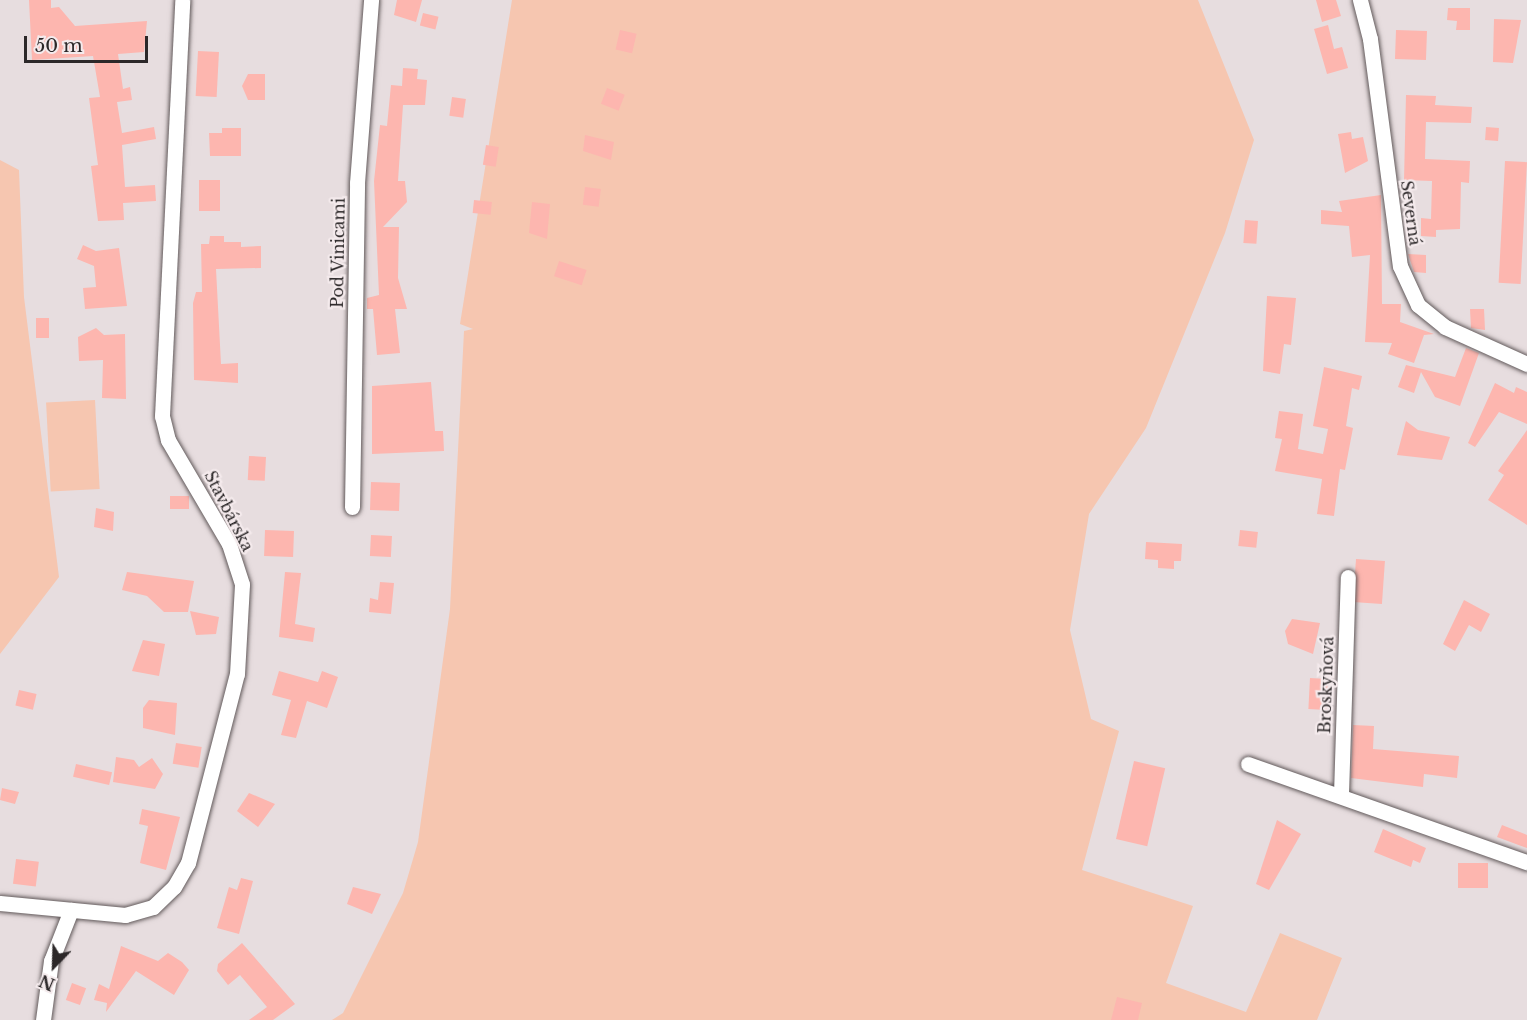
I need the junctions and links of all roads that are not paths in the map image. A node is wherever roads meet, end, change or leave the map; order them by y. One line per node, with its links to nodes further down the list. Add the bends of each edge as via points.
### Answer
1 (182, 0): 11 (street, Stavbárska, via 162,416 168,440 228,544 242,584 243,633 188,863 174,887 153,907 125,915)
2 (371, 0): 5 (street, Pod Vinicami, via 357,183)
3 (1359, 0): 4 (street, Severná, via 1370,39 1400,266 1418,305 1445,327)
4 (1527, 364)
5 (352, 507)
6 (1348, 577): 8 (street, Broskyňová)
7 (1248, 764): 8 (street)
8 (1341, 794): 9 (street)
9 (1527, 862)
10 (0, 903): 11 (street, Stavbárska)
11 (71, 910): 12 (street, via 51,961)
12 (44, 1020)

